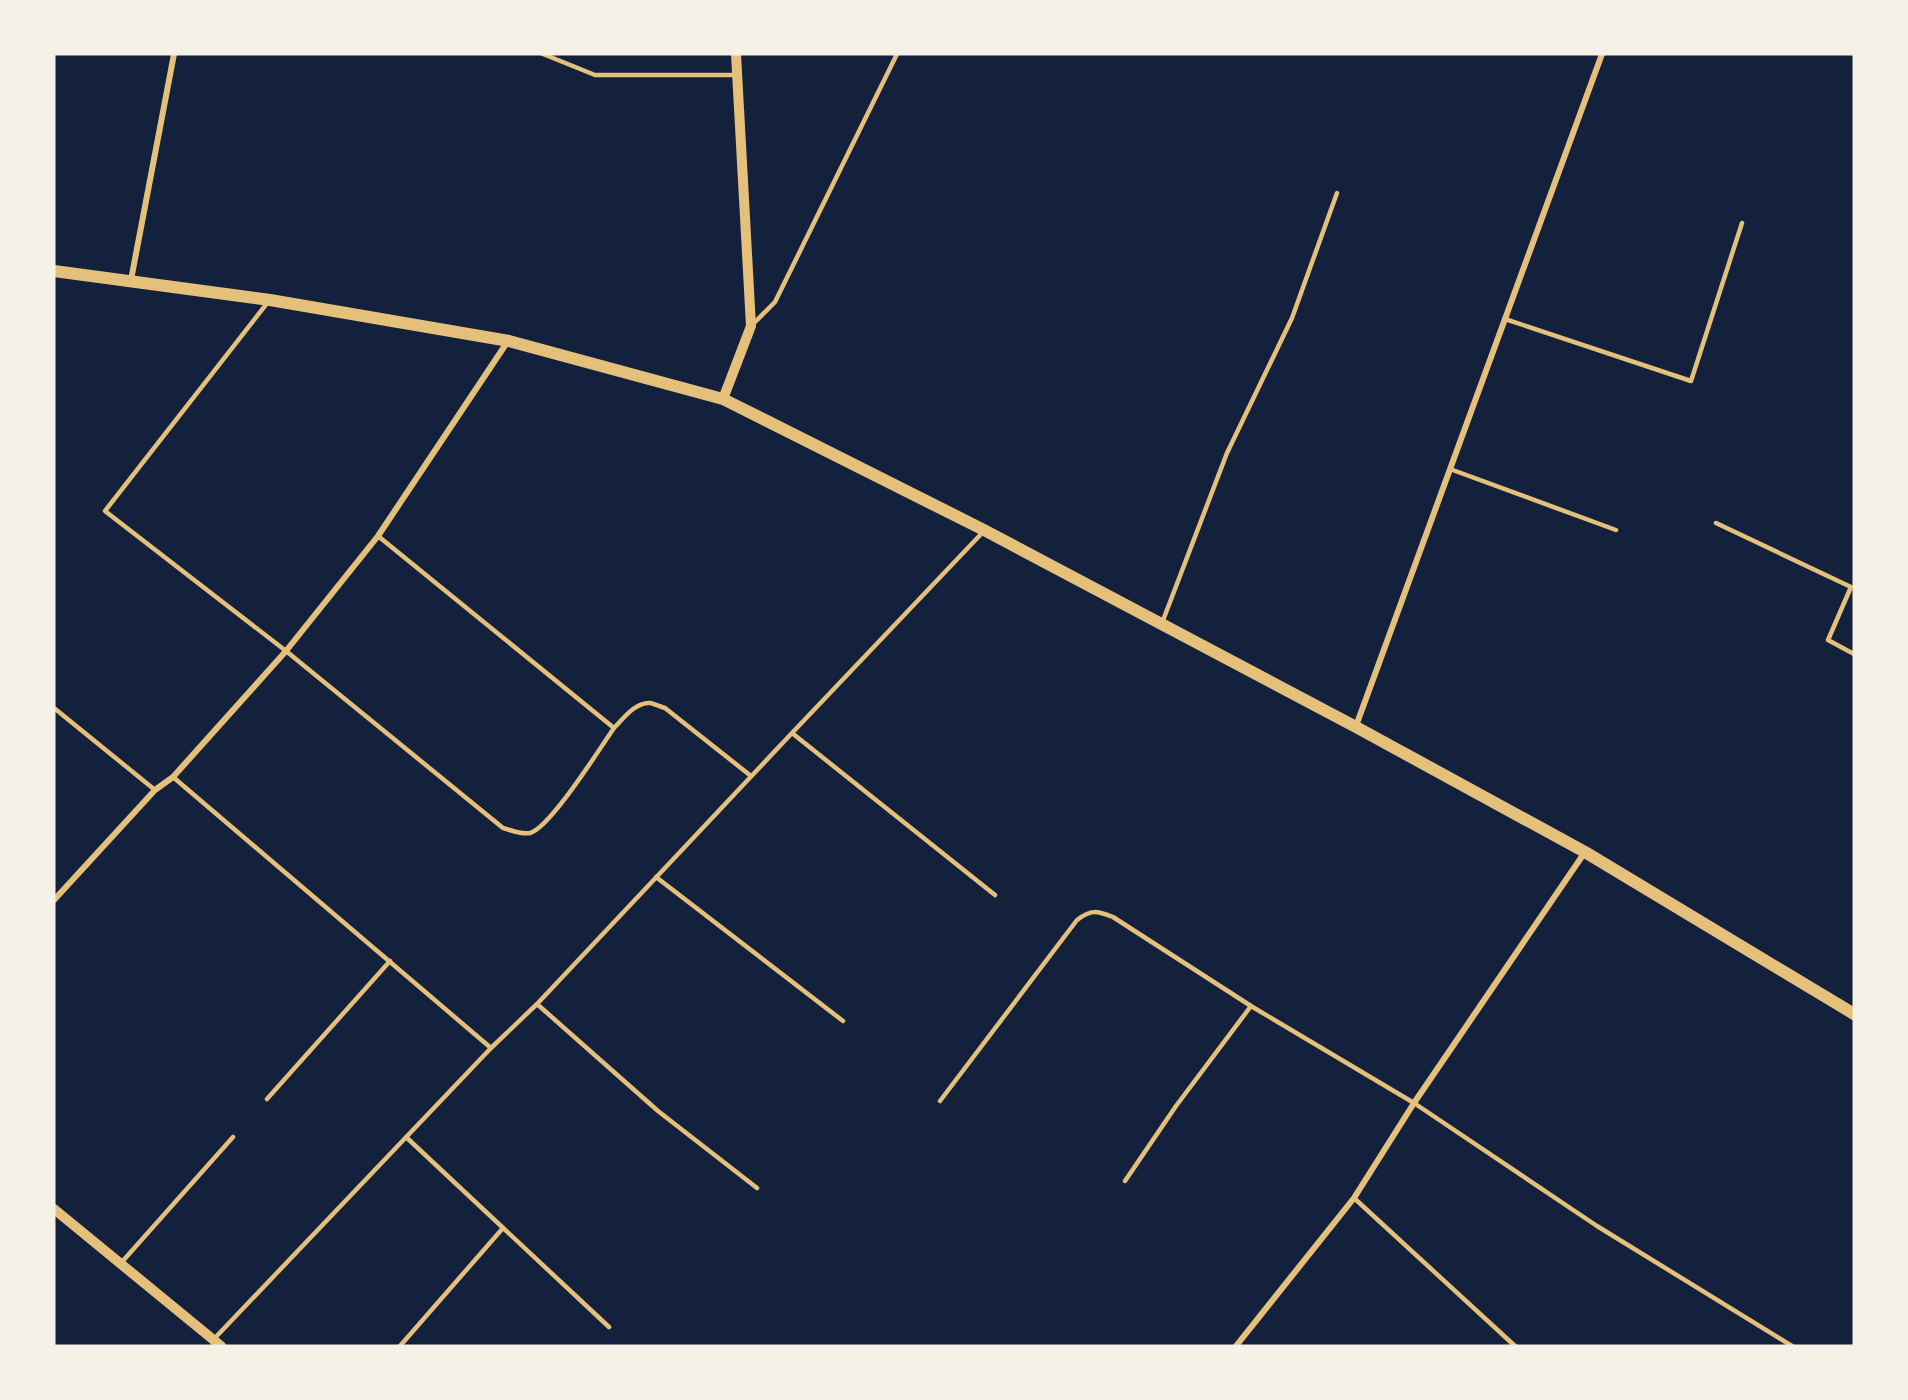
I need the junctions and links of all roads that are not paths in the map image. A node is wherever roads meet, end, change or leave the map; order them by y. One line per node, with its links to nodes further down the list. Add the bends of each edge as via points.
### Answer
1 (174, 54): 10 (street)
2 (543, 54): 6 (lane, via 595,75)
3 (736, 54): 6 (street)
4 (897, 54): 13 (lane, via 775,302)
5 (1602, 54): 12 (street)
6 (737, 75): 13 (street)
7 (1337, 193): 21 (lane, via 1292,318 1227,453)
8 (1742, 223): 12 (lane, via 1691,381)
9 (54, 271): 10 (main road)
10 (131, 280): 11 (main road)
11 (270, 300): 14 (main road); 22 (lane, via 105,511)
12 (1505, 319): 16 (street)
13 (752, 326): 15 (street)
14 (509, 341): 15 (main road); 20 (street)
15 (723, 399): 18 (main road)
16 (1450, 469): 19 (lane); 25 (street)
17 (1716, 523): 23 (lane, via 1851,587 1828,640)
18 (984, 530): 21 (main road); 27 (lane)
19 (1616, 531)
20 (378, 536): 22 (street); 26 (lane)
21 (1162, 623): 25 (main road)
22 (286, 651): 26 (lane, via 503,828 520,832 531,833 553,815); 29 (street)
23 (1854, 654)
24 (54, 708): 30 (lane)
25 (1356, 727): 31 (main road)
26 (614, 728): 28 (lane, via 638,706 649,703 665,708)
27 (792, 733): 28 (lane); 33 (lane)
28 (751, 776): 32 (lane)
29 (173, 777): 30 (street); 35 (lane)
30 (155, 790): 34 (street)
31 (1585, 852): 38 (main road); 43 (street)
32 (656, 877): 36 (lane); 39 (lane)
33 (995, 895)
34 (54, 900)
35 (390, 961): 40 (lane); 41 (lane)
36 (537, 1004): 40 (lane); 47 (lane, via 658,1111)
37 (1251, 1006): 42 (lane, via 1113,917 1086,912); 43 (lane); 46 (lane)
38 (1854, 1014)
39 (843, 1021)
40 (491, 1048): 45 (lane)
41 (267, 1099)
42 (940, 1101)
43 (1414, 1103): 48 (street); 57 (lane, via 1597,1227)
44 (233, 1137): 51 (lane)
45 (406, 1137): 50 (lane); 53 (lane)
46 (1125, 1181)
47 (757, 1188)
48 (1354, 1198): 55 (street); 56 (lane)
49 (54, 1209): 51 (street)
50 (503, 1227): 52 (lane); 54 (lane)
51 (120, 1264): 53 (street)
52 (609, 1328)
53 (217, 1343)
54 (400, 1346)
55 (1236, 1346)
56 (1515, 1346)
57 (1792, 1346)

